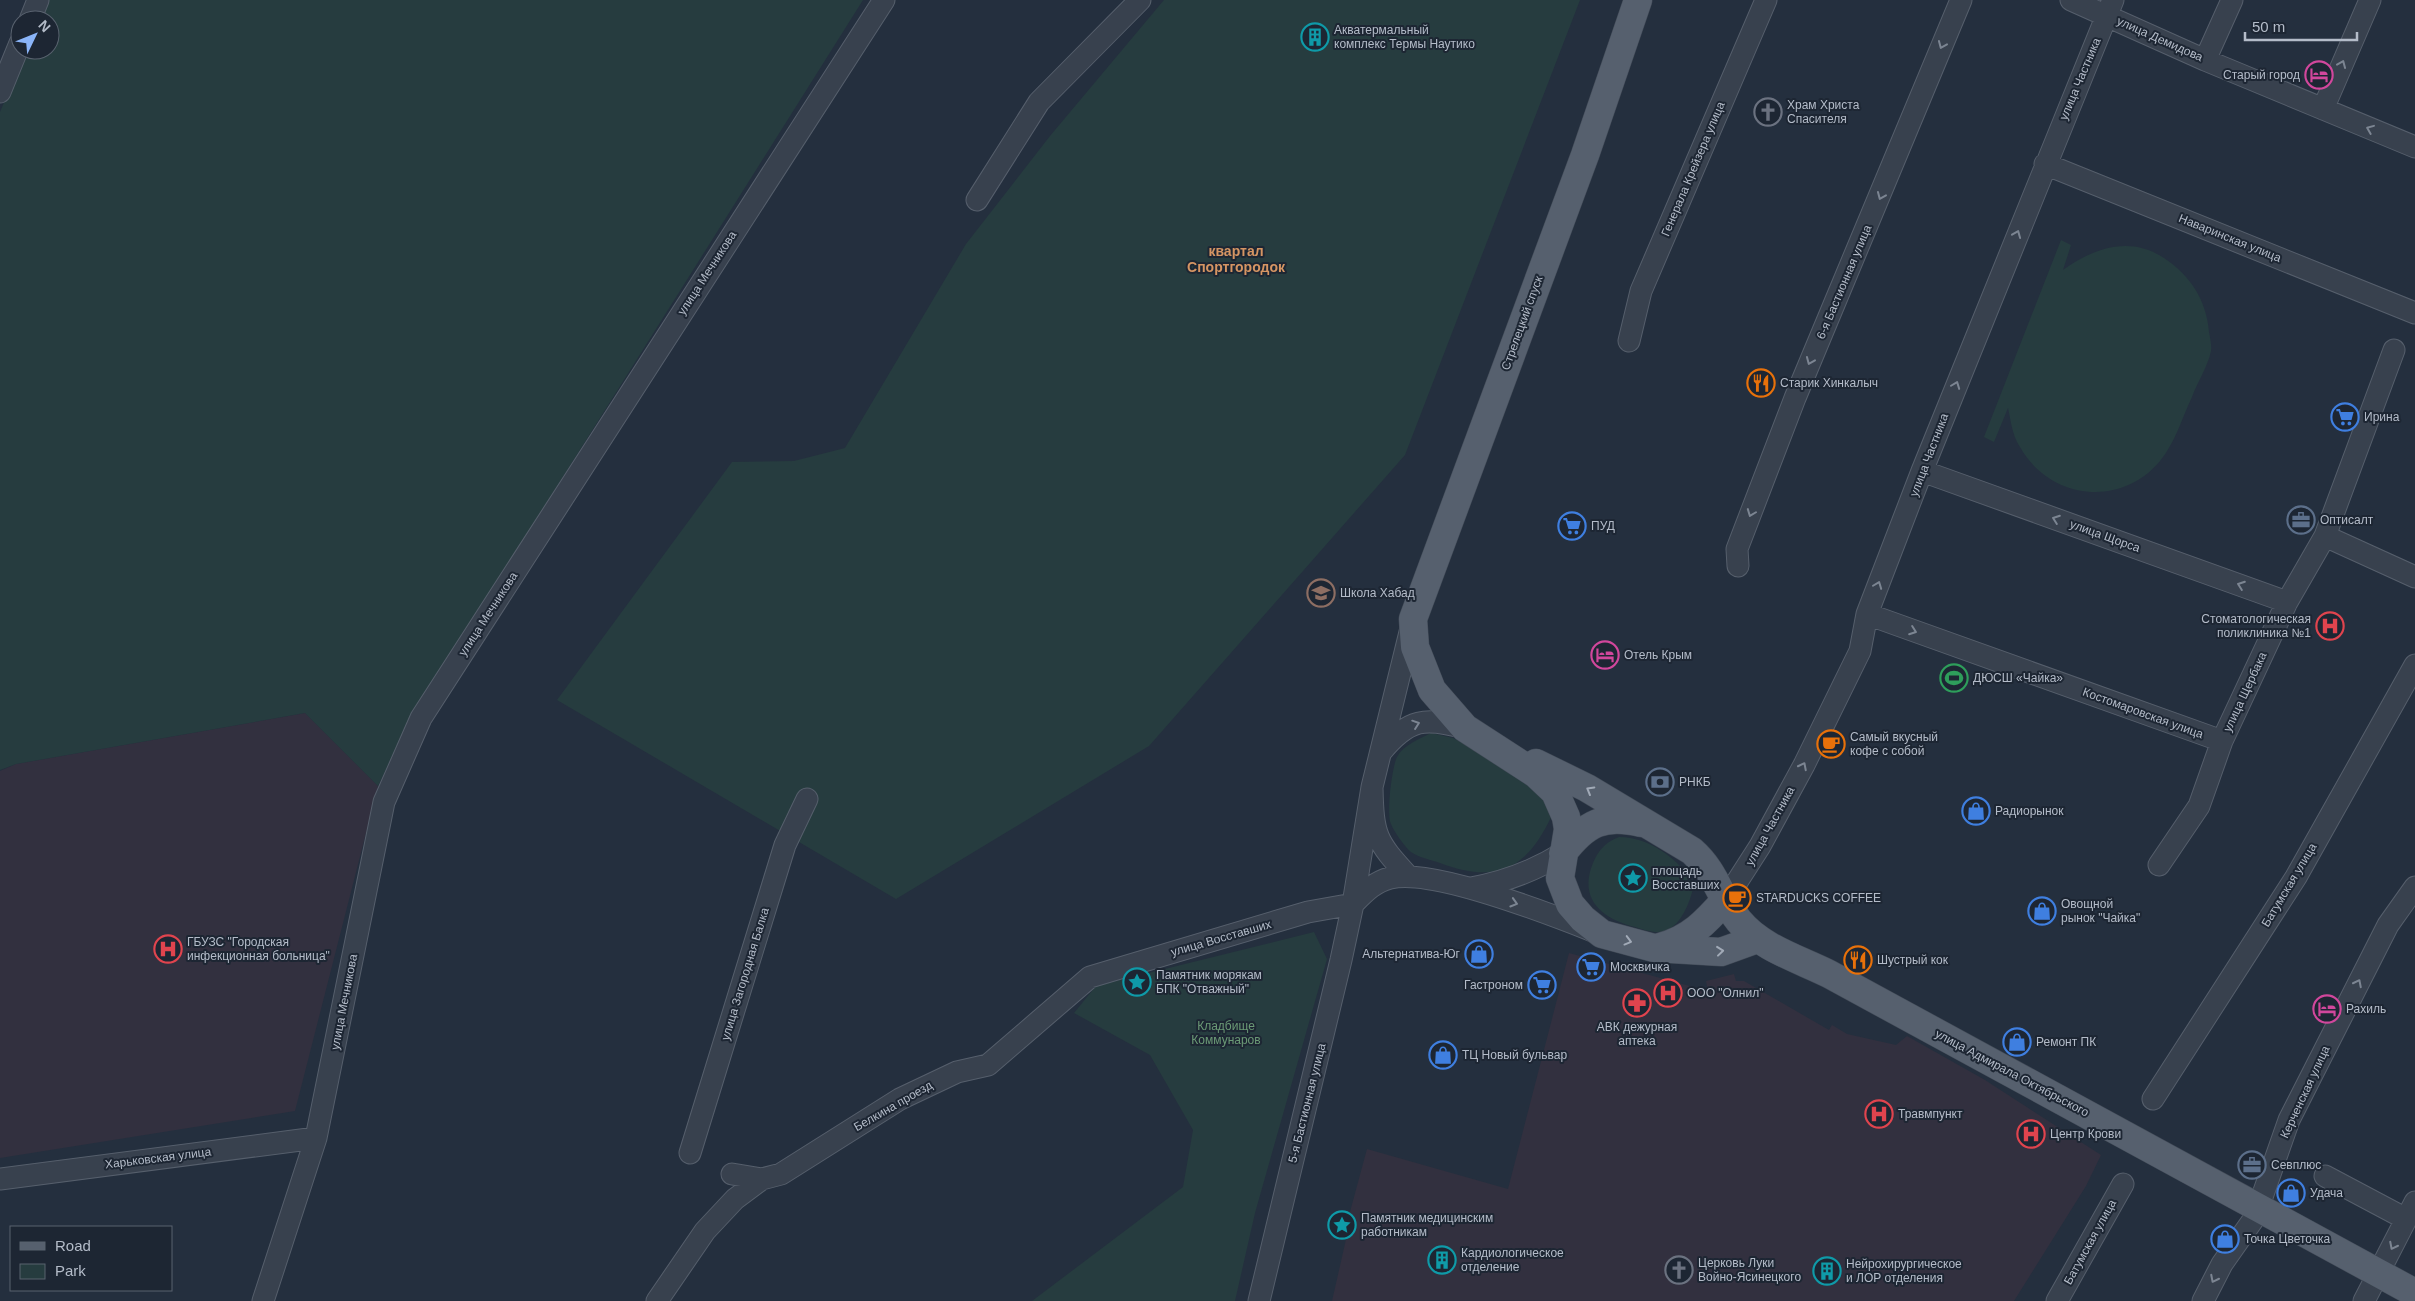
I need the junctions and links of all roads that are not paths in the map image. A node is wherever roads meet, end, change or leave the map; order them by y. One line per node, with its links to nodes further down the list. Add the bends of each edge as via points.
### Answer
1 (884, 0): 46 (street, улица Мечникова, via 421,718 384,802)
2 (1140, 0): 16 (street, via 1039,102)
3 (1638, 0): 26 (main road, Стрелецкий спуск, via 1585,155)
4 (1766, 0): 18 (street, Генерала Крейзера улица, via 1641,292)
5 (1960, 0): 22 (street, 6-я Бастионная улица, one-way to 22, via 1787,418 1737,549)
6 (2071, 0): 9 (street, улица Демидова)
7 (2232, 0): 11 (street)
8 (2370, 0): 13 (street, one-way to 8)
9 (2110, 8): 11 (street, улица Демидова); 15 (street, улица Частника)
10 (13, 60): 12 (street)
11 (2206, 60): 13 (street, улица Демидова)
12 (0, 92)
13 (2322, 109): 14 (street, улица Демидова, one-way to 13)
14 (2415, 147)
15 (2045, 164): 17 (street, Наваринская улица); 20 (street, улица Частника, one-way to 15)
16 (976, 200)
17 (2415, 313)
18 (1629, 341)
19 (2394, 350): 21 (street, улица Щербака)
20 (1922, 471): 24 (street, улица Щорса, one-way to 20); 25 (street, улица Частника, one-way to 20)
21 (2325, 536): 23 (street); 24 (street, улица Щербака)
22 (1738, 566)
23 (2415, 577)
24 (2287, 602): 29 (street, улица Щербака)
25 (1868, 614): 29 (street, Костомаровская улица, one-way to 29); 39 (street, улица Частника, one-way to 25, via 1760,846 1804,765 1860,651)
26 (1413, 619): 28 (main road, Стрелецкий спуск, via 1415,647 1432,690); 30 (street)
27 (2415, 665): 45 (street, Батумская улица, via 2296,877)
28 (1465, 728): 30 (street, one-way to 28, via 1398,734 1428,720); 33 (main road, one-way to 28, via 1587,788); 34 (main road, via 1536,774 1555,792 1568,830)
29 (2222, 740): 35 (street, улица Щербака, via 2199,806)
30 (1379, 754): 31 (street)
31 (1372, 787): 36 (street, via 1378,839); 40 (street, 5-я Бастионная улица)
32 (807, 799): 47 (street, улица Загородная Балка, via 785,845)
33 (1647, 824): 34 (main road, via 1623,818 1599,821 1578,835); 39 (main road, via 1704,862)
34 (1564, 853): 38 (street, via 1528,873); 41 (main road, via 1560,878 1570,904)
35 (2159, 865)
36 (1408, 876): 38 (street); 40 (street, via 1388,878 1376,884)
37 (2415, 887): 53 (street, Керченская улица, one-way to 37, via 2289,1120 2388,925)
38 (1468, 888): 41 (street, one-way to 41)
39 (1726, 899): 42 (main road, улица Адмирала Октябрьского, via 1738,920); 43 (main road, via 1702,926 1688,936)
40 (1353, 904): 44 (street, улица Восставших, via 1308,912); 59 (street, 5-я Бастионная улица)
41 (1602, 934): 43 (main road, one-way to 43)
42 (1758, 939): 43 (main road, one-way to 42, via 1721,952); 53 (main road, улица Адмирала Октябрьского, via 1829,974)
43 (1654, 948)
44 (1090, 977): 51 (street, Белкина проезд, via 988,1065 958,1072 900,1099 781,1174)
45 (2153, 1100)
46 (316, 1138): 50 (street, Харьковская улица); 57 (street, улица Мечникова)
47 (690, 1153)
48 (732, 1174): 51 (street, Белкина проезд)
49 (2325, 1176): 54 (street)
50 (0, 1179)
51 (762, 1179): 58 (street, Белкина проезд, via 735,1199 705,1232)
52 (2122, 1184): 60 (street, Батумская улица)
53 (2258, 1208): 55 (main road, улица Адмирала Октябрьского); 61 (street, Керченская улица, one-way to 61)
54 (2411, 1211): 55 (street, one-way to 55)
55 (2379, 1274): 56 (main road, улица Адмирала Октябрьского); 62 (street)
56 (2415, 1293)
57 (263, 1301)
58 (657, 1301)
59 (1259, 1301)
60 (2057, 1301)
61 (2203, 1301)
62 (2364, 1301)

